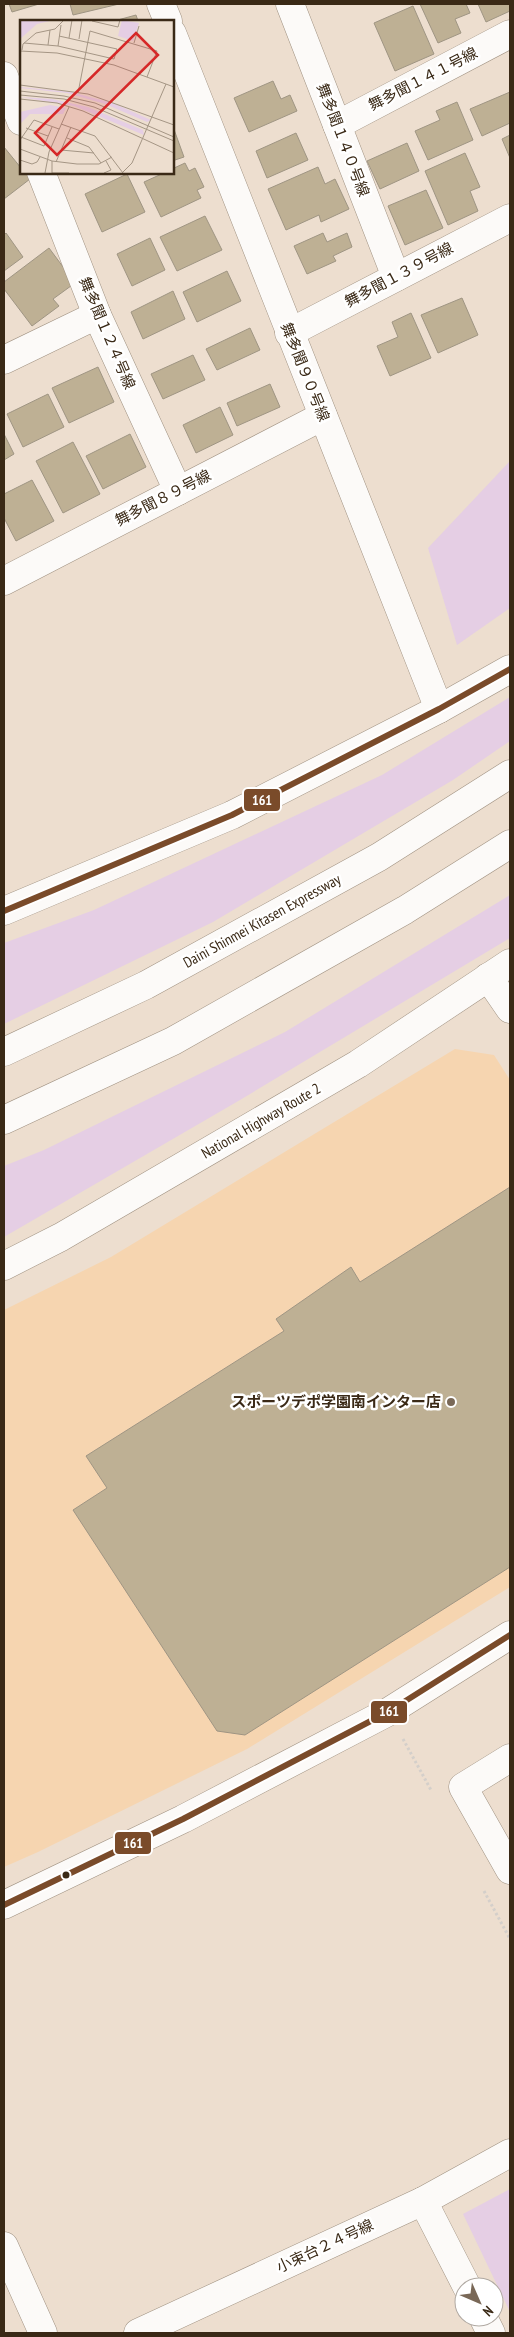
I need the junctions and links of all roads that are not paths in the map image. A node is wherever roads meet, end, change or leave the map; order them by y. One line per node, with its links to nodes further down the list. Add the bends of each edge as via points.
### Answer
1 (161, 4): 3 (main road)
2 (290, 4): 8 (main road, 舞多聞１４０号線)
3 (168, 20)
4 (510, 34): 8 (main road, 舞多聞１４１号線)
5 (174, 38): 13 (main road, 舞多聞９０号線)
6 (4, 76): 7 (main road)
7 (14, 115)
8 (336, 124): 11 (main road, 舞多聞１４０号線)
9 (43, 174): 12 (main road, 舞多聞１２４号線)
10 (510, 218): 11 (main road, 舞多聞１３９号線)
11 (396, 277): 13 (main road, 舞多聞１３９号線)
12 (97, 315): 14 (main road); 16 (main road, 舞多聞１２４号線)
13 (289, 333): 15 (main road, 舞多聞９０号線)
14 (4, 360)
15 (323, 416): 16 (main road, 舞多聞８９号線); 19 (main road, 舞多聞９０号線)
16 (178, 491): 17 (main road, 舞多聞８９号線)
17 (4, 581)
18 (510, 668): 19 (main road)
19 (439, 710): 22 (main road, via 232,815)
20 (510, 774): 25 (main road, Daini Shinmei Kitasen Expressway, via 379,857 146,985)
21 (510, 844): 26 (main road, via 405,910 173,1041)
22 (4, 911)
23 (499, 970): 24 (main road); 27 (main road, National Highway Route 2, via 358,1064 61,1237)
24 (510, 1010)
25 (4, 1052)
26 (4, 1120)
27 (4, 1266)
28 (510, 1635): 31 (main road, via 388,1712 183,1819)
29 (510, 1758): 30 (main road, via 463,1787)
30 (510, 1870)
31 (4, 1905)
32 (510, 2153): 33 (main road, 小束台２４号線)
33 (423, 2201): 35 (main road); 37 (main road, 小束台２４号線)
34 (4, 2246): 36 (main road)
35 (462, 2277)
36 (43, 2333)
37 (138, 2333)

